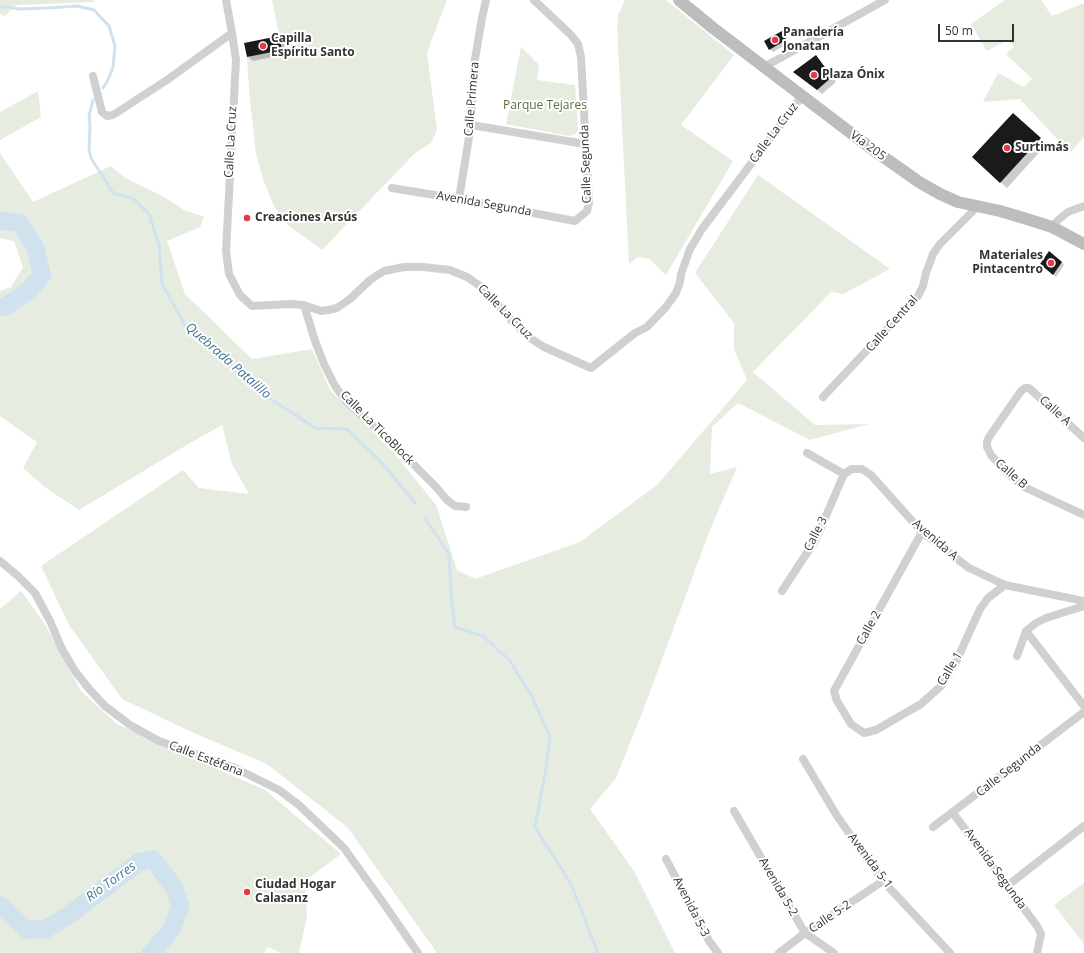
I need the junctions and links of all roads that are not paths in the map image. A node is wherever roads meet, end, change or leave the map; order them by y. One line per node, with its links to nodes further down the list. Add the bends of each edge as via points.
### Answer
1 (226, 0): 6 (street, Calle La Cruz)
2 (486, 0): 10 (street, Calle Primera, via 474,65)
3 (534, 0): 11 (street, Calle Segunda, via 578,44 581,57)
4 (679, 0): 7 (main road, Vía 205)
5 (885, 0): 7 (street)
6 (232, 33): 8 (street, via 113,115 107,116 102,112); 19 (street, Calle La Cruz, via 236,60 226,220 229,274 240,295 252,306)
7 (764, 67): 9 (main road, Vía 205)
8 (93, 76)
9 (802, 96): 14 (main road, Vía 205, via 919,182 958,202); 19 (street, Calle La Cruz, via 702,229 690,249 676,293 666,307 647,327 635,333 591,368 538,344 512,321 483,288 450,270 404,267 384,271 337,308 321,311)
10 (471, 125): 11 (street); 13 (street, Calle Primera)
11 (585, 144): 16 (street, Calle Segunda, via 589,204 587,211)
12 (392, 188): 13 (street, Avenida Segunda)
13 (459, 199): 16 (street, Avenida Segunda)
14 (978, 206): 17 (main road, Vía 205); 21 (street, Calle Central, via 933,254 918,296)
15 (1084, 206): 17 (street, via 1068,212)
16 (576, 221)
17 (1052, 227): 18 (main road, Vía 205)
18 (1084, 244)
19 (304, 306): 25 (street, Calle La TicoBlock, via 334,386 347,402 404,454 447,500 455,506)
20 (1025, 388): 22 (street, Calle A, via 1029,388); 26 (street, Calle B, via 1021,390 989,437 987,447 1008,474 1024,487)
21 (824, 397)
22 (1084, 438)
23 (807, 453): 24 (street)
24 (844, 474): 27 (street, Avenida A, via 852,469 862,469 871,475); 30 (street, Calle 3, via 816,539)
25 (466, 507)
26 (1084, 514)
27 (922, 532): 29 (street, Avenida A, via 969,568); 37 (street, Calle 2, via 834,691)
28 (0, 561): 47 (street, Calle Estéfana, via 34,593 75,671 105,706 130,725 159,741 235,768 278,790 299,805 344,848)
29 (1005, 585): 31 (street, Avenida A); 37 (street, Calle 1, via 988,598 980,609 955,664 942,685 921,704 876,730 864,733)
30 (782, 591)
31 (1084, 600)
32 (1084, 606): 33 (street, via 1046,618)
33 (1026, 631): 34 (street); 35 (street)
34 (1017, 656)
35 (1084, 706)
36 (1084, 712): 40 (street, Calle Segunda)
37 (851, 724)
38 (803, 759): 44 (street, Avenida 5-1, via 837,816)
39 (734, 811): 46 (street, Avenida 5-2)
40 (953, 813): 42 (street, Calle Segunda); 45 (street, Avenida Segunda)
41 (1084, 826): 45 (street)
42 (933, 827)
43 (666, 859): 48 (street, Avenida 5-3, via 709,941)
44 (883, 881): 46 (street, Calle 5-2); 51 (street, Avenida 5-1)
45 (1007, 886): 52 (street, Avenida Segunda, via 1041,934)
46 (805, 933): 49 (street, Calle 5-2); 50 (street, Avenida 5-2)
47 (418, 953)
48 (718, 953)
49 (779, 953)
50 (834, 953)
51 (950, 953)
52 (1036, 953)

